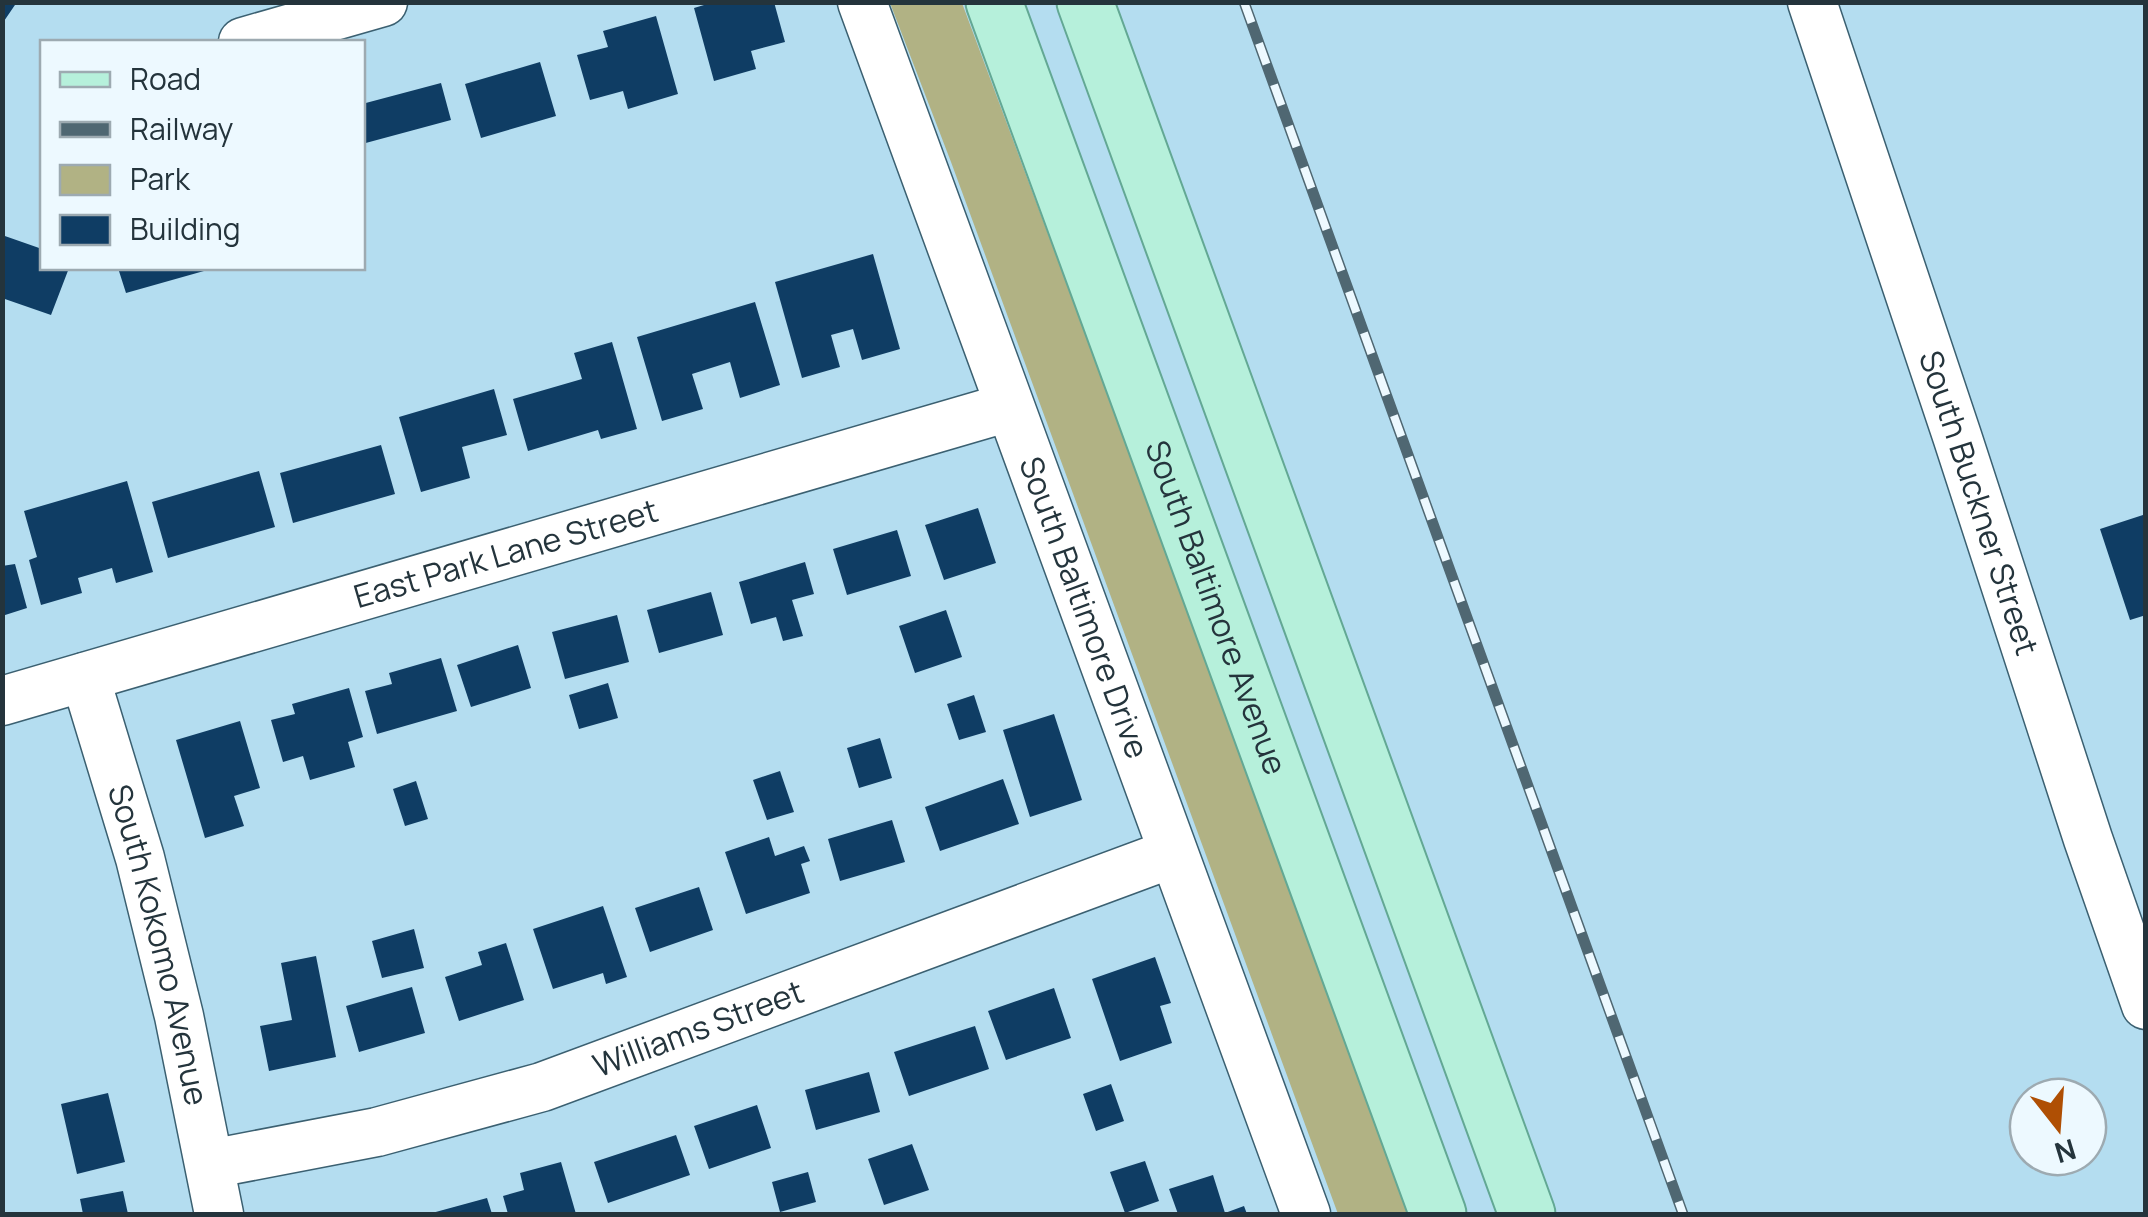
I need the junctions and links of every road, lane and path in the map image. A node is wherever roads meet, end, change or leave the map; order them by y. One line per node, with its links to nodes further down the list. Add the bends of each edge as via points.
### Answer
1 (382, 2): 6 (street)
2 (862, 2): 7 (street, South Baltimore Drive)
3 (994, 2): 15 (main road, South Baltimore Avenue)
4 (1086, 2): 16 (main road)
5 (1812, 2): 11 (street, South Buckner Street)
6 (248, 28)
7 (1009, 407): 8 (street, East Park Lane Street); 10 (street, South Baltimore Drive)
8 (85, 677): 9 (street, East Park Lane Street); 12 (street, South Kokomo Avenue, via 140,858)
9 (2, 702)
10 (1173, 853): 12 (street, Williams Street, via 542,1087 377,1132); 14 (street, South Baltimore Drive)
11 (2146, 1005)
12 (210, 1164): 13 (street, South Kokomo Avenue)
13 (219, 1214)
14 (1306, 1214)
15 (1438, 1214)
16 (1526, 1214)

